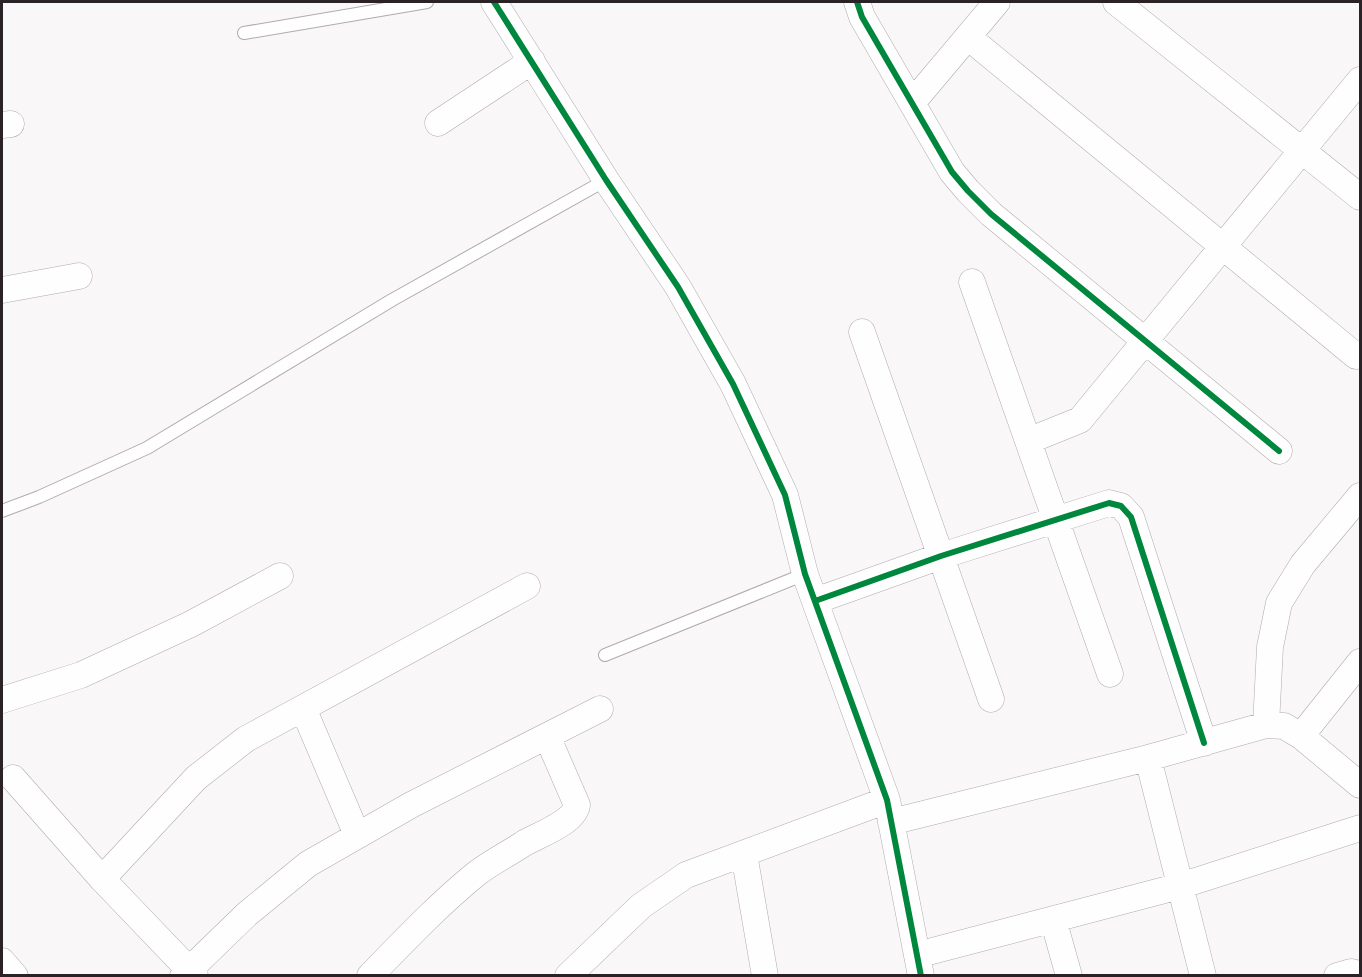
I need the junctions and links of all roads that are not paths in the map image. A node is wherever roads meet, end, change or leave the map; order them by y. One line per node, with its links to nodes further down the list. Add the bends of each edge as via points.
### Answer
1 (427, 2): 6 (lane)
2 (494, 2): 8 (street)
3 (857, 2): 10 (street)
4 (997, 2): 7 (street)
5 (1116, 2): 12 (street)
6 (244, 33)
7 (968, 37): 10 (street); 15 (street)
8 (532, 61): 11 (street); 13 (street)
9 (1360, 80): 12 (street)
10 (912, 103): 20 (street, via 952,172 968,191)
11 (438, 123)
12 (1303, 151): 14 (street); 15 (street)
13 (606, 180): 25 (lane, via 392,300 147,448); 28 (street, via 678,287 733,384 785,495)
14 (1360, 197)
15 (1223, 248): 20 (street); 21 (street)
16 (79, 276): 18 (street)
17 (972, 282): 22 (street)
18 (2, 290)
19 (862, 332): 27 (street)
20 (1143, 341): 22 (street, via 1080,420); 23 (street)
21 (1356, 356)
22 (1028, 441): 26 (street)
23 (1279, 451)
24 (1358, 506): 39 (street, via 1303,564 1279,603 1270,648)
25 (2, 511)
26 (1056, 520): 27 (street); 34 (street); 42 (street, via 1109,502 1121,506 1131,517)
27 (941, 556): 31 (street); 35 (street)
28 (805, 574): 31 (street); 32 (lane)
29 (280, 576): 36 (street, via 191,624 81,675)
30 (527, 586): 37 (street)
31 (815, 601): 46 (street)
32 (605, 654)
33 (1360, 662): 41 (street)
34 (1110, 674)
35 (991, 699)
36 (2, 700)
37 (303, 708): 48 (street); 50 (street, via 246,739 196,778)
38 (600, 710): 40 (street)
39 (1266, 725): 41 (street, via 1284,726); 42 (street)
40 (547, 736): 48 (street); 59 (street, via 577,805 575,813 477,873)
41 (1300, 736): 45 (street)
42 (1204, 743): 43 (street)
43 (1148, 758): 46 (street); 51 (street)
44 (13, 778): 50 (street)
45 (1360, 785)
46 (889, 811): 49 (street); 55 (street)
47 (1360, 828): 51 (street)
48 (357, 835): 56 (street, via 308,864 247,914)
49 (744, 854): 53 (street, via 686,875 641,906); 62 (street)
50 (102, 879): 56 (street)
51 (1180, 885): 52 (street); 64 (street)
52 (1053, 919): 55 (street); 63 (street)
53 (593, 951): 60 (street); 61 (street)
54 (2, 961): 58 (street)
55 (919, 965)
56 (189, 974)
57 (1360, 974): 65 (street)
58 (15, 975)
59 (370, 975)
60 (568, 975)
61 (597, 975)
62 (765, 975)
63 (1069, 975)
64 (1203, 975)
65 (1337, 975)

